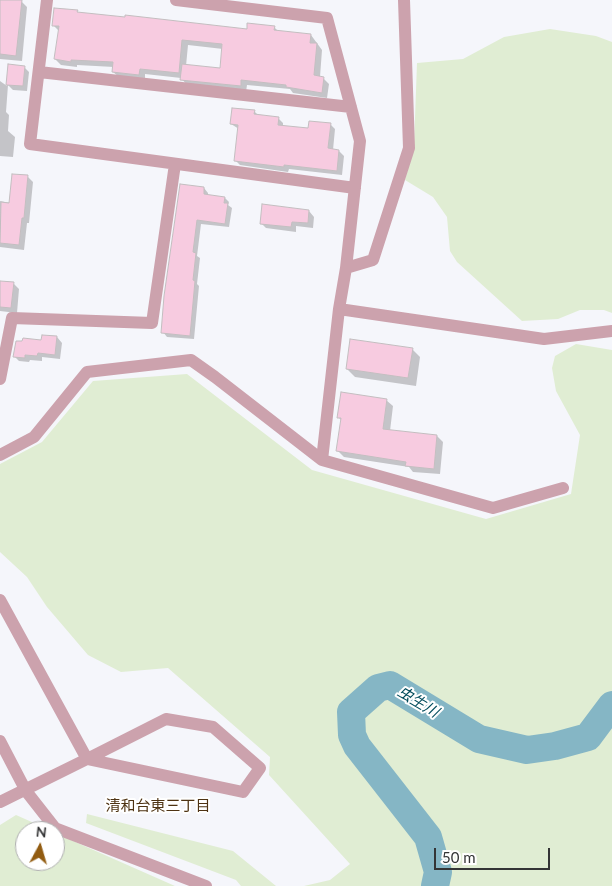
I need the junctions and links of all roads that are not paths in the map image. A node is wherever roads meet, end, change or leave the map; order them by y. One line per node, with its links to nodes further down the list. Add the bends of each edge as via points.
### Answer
1 (47, 0): 4 (street)
2 (176, 0): 5 (street, via 327,18)
3 (404, 0): 8 (street, via 409,148 373,260)
4 (39, 72): 5 (street); 6 (street, via 30,144)
5 (351, 108): 7 (street, via 360,141)
6 (175, 164): 7 (street); 11 (street, via 152,323 12,318)
7 (354, 188): 8 (street)
8 (346, 268): 9 (street)
9 (339, 310): 10 (street, via 544,339); 13 (street)
10 (612, 331)
11 (0, 379)
12 (0, 455): 13 (street, via 34,437 87,372 191,360)
13 (322, 460): 14 (street, via 493,508)
14 (563, 488)
15 (0, 600): 17 (street)
16 (0, 741): 18 (street)
17 (87, 759): 17 (street, via 243,792 260,768 213,726 166,719); 18 (street)
18 (25, 789): 19 (street); 20 (street, via 55,828)
19 (0, 802)
20 (206, 886)

